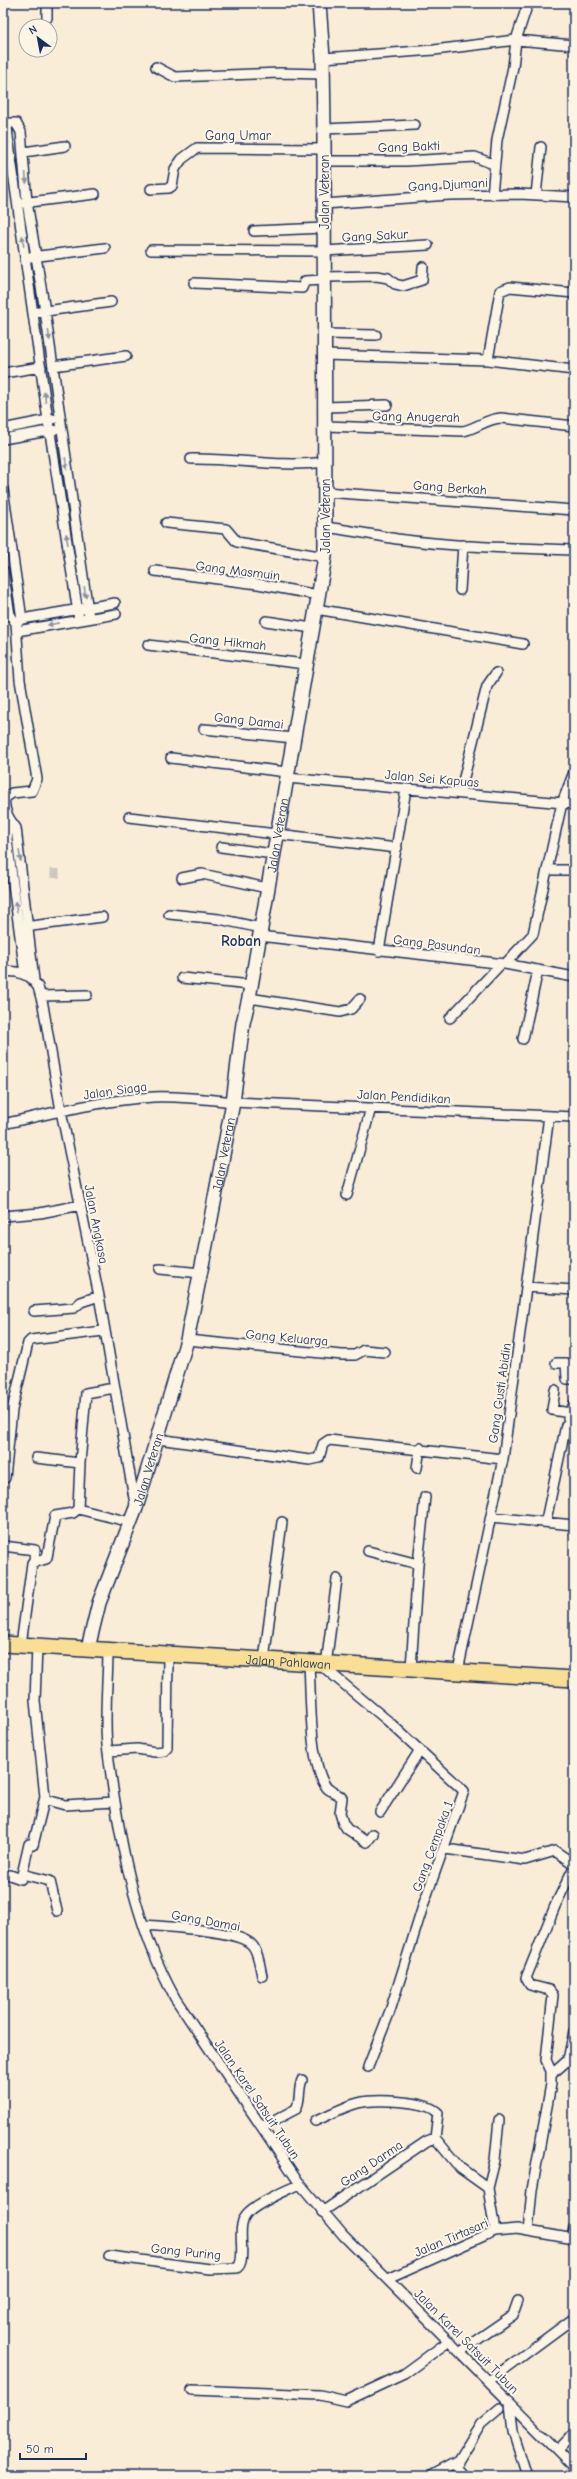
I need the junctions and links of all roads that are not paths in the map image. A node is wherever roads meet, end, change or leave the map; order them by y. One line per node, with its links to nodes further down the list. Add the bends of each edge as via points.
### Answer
1 (47, 3): 4 (street)
2 (319, 3): 7 (street, Jalan Veteran)
3 (528, 3): 5 (street)
4 (47, 18)
5 (516, 40): 6 (street); 7 (street, via 434,50); 16 (street)
6 (574, 45)
7 (323, 58): 9 (street, Jalan Veteran)
8 (156, 68): 9 (street, via 175,77)
9 (323, 74): 11 (street, Jalan Veteran)
10 (416, 124): 11 (street)
11 (324, 129): 15 (street, Jalan Veteran)
12 (65, 146): 14 (street)
13 (541, 147): 20 (street)
14 (24, 152): 22 (street, one-way to 22); 22 (street, via 19,126 10,122 8,137)
15 (324, 155): 16 (street, Gang Bakti, via 406,161 475,157); 17 (street, Gang Umar, via 197,148 182,159 175,169 172,186); 23 (street, Jalan Veteran)
16 (493, 164): 19 (street)
17 (151, 188)
18 (96, 194): 22 (street)
19 (492, 195): 20 (street, Gang Djumani); 23 (street, Gang Djumani, via 449,195)
20 (536, 195): 21 (street, Gang Djumani)
21 (574, 197)
22 (23, 203): 30 (street); 31 (street, one-way to 22)
23 (324, 204): 24 (street, Jalan Veteran)
24 (324, 228): 25 (street); 29 (street, Jalan Veteran)
25 (254, 231)
26 (428, 245): 29 (street, Gang Sakur)
27 (105, 248): 30 (street)
28 (151, 250): 29 (street, Gang Sakur)
29 (324, 251): 33 (street, Jalan Veteran)
30 (37, 256): 31 (street); 37 (street)
31 (26, 258): 38 (street)
32 (423, 267): 33 (street, via 422,280 403,286 378,276)
33 (324, 278): 34 (street, via 305,281 302,288); 39 (street, Jalan Veteran)
34 (194, 283)
35 (574, 293): 43 (street, via 510,287 500,291)
36 (111, 302): 37 (street)
37 (45, 311): 38 (street); 44 (street, one-way to 44)
38 (34, 312): 45 (street)
39 (324, 334): 40 (street); 41 (street, Jalan Veteran)
40 (376, 335)
41 (324, 355): 43 (street); 49 (street, Jalan Veteran)
42 (126, 356): 44 (street)
43 (488, 360): 46 (street)
44 (53, 366): 50 (street)
45 (41, 367): 47 (street); 51 (street, one-way to 45)
46 (574, 370)
47 (3, 372)
48 (387, 405): 49 (street)
49 (325, 407): 52 (street, Jalan Veteran)
50 (60, 418): 51 (street); 55 (street)
51 (48, 420): 54 (street); 56 (street)
52 (326, 426): 53 (street, Gang Anugerah, via 463,431 473,429 489,419 501,418); 59 (street, Jalan Veteran)
53 (574, 426)
54 (3, 429)
55 (61, 429): 56 (street); 73 (street, one-way to 73)
56 (50, 431): 57 (street); 74 (street, one-way to 56)
57 (3, 439)
58 (191, 460): 59 (street, via 220,458 266,464)
59 (325, 462): 61 (street, Jalan Veteran)
60 (3, 489): 80 (street)
61 (325, 492): 62 (street, Gang Berkah); 64 (street, Jalan Veteran)
62 (574, 510)
63 (166, 523): 67 (street, via 226,529 237,542)
64 (325, 527): 65 (street); 67 (street, Jalan Veteran)
65 (463, 545): 66 (street); 70 (street)
66 (574, 550)
67 (325, 557): 71 (street, Jalan Veteran)
68 (3, 570): 80 (street, via 10,615)
69 (155, 571): 71 (street, Gang Masmuin, via 258,584)
70 (460, 590)
71 (318, 596): 75 (street, Jalan Veteran)
72 (114, 603): 73 (street)
73 (88, 607): 74 (street); 77 (street)
74 (78, 609): 78 (street); 80 (street)
75 (316, 609): 81 (street, Jalan Veteran); 82 (street)
76 (116, 614): 77 (street)
77 (89, 618): 78 (street)
78 (80, 620): 80 (street, one-way to 80)
79 (266, 621): 81 (street)
80 (18, 624): 96 (street, via 20,680 37,779 32,790 12,792 5,798 4,806)
81 (312, 628): 84 (street, Jalan Veteran)
82 (523, 644)
83 (148, 645): 84 (street, Gang Hikmah)
84 (305, 664): 87 (street, Jalan Veteran)
85 (496, 673): 92 (street, via 487,686)
86 (204, 729): 87 (street, Gang Damai)
87 (293, 738): 90 (street, Jalan Veteran)
88 (172, 758): 90 (street, Jalan Sei Kapuas)
89 (574, 772): 93 (street)
90 (287, 775): 91 (street, Jalan Sei Kapuas); 97 (street, Jalan Veteran)
91 (406, 789): 92 (street, Jalan Sei Kapuas); 99 (street)
92 (460, 793): 93 (street, Jalan Sei Kapuas)
93 (562, 803): 94 (street, Jalan Sei Kapuas); 101 (street)
94 (574, 804)
95 (129, 817): 97 (street)
96 (9, 819): 107 (street, one-way to 107, via 16,828); 108 (street, one-way to 96, via 7,839)
97 (276, 834): 99 (street); 100 (street, Jalan Veteran)
98 (221, 847): 100 (street)
99 (397, 848): 110 (street)
100 (273, 854): 104 (street, Jalan Veteran)
101 (547, 870): 102 (street); 111 (street, via 532,934)
102 (574, 870)
103 (182, 878): 104 (street, via 202,874)
104 (267, 888): 109 (street, Jalan Veteran)
105 (169, 914): 109 (street, Gang Pasundan, via 219,919)
106 (102, 917): 107 (street)
107 (29, 927): 108 (street); 117 (street)
108 (19, 928): 114 (street)
109 (260, 932): 110 (street, Gang Pasundan); 118 (street, Jalan Veteran)
110 (379, 950): 111 (street, Gang Pasundan)
111 (502, 965): 112 (street, Gang Pasundan); 122 (street)
112 (538, 970): 115 (street, Gang Pasundan); 123 (street)
113 (3, 971): 114 (street)
114 (25, 974): 117 (street)
115 (574, 977)
116 (182, 978): 118 (street)
117 (34, 980): 120 (street, Jalan Angkasa)
118 (250, 991): 121 (street, via 340,1012 351,1009); 124 (street, Jalan Veteran, via 243,1022)
119 (87, 995): 120 (street)
120 (41, 996): 126 (street, Jalan Angkasa)
121 (360, 999)
122 (450, 1018)
123 (523, 1039)
124 (233, 1102): 125 (street, Jalan Pendidikan); 126 (street, Jalan Siaga, via 154,1097); 134 (street, Jalan Veteran)
125 (371, 1108): 127 (street, Jalan Pendidikan); 130 (street)
126 (61, 1111): 129 (street, Jalan Siaga); 131 (street, Jalan Angkasa)
127 (549, 1116): 128 (street, Jalan Pendidikan); 135 (street, Gang Gusti Abidin)
128 (574, 1117)
129 (3, 1124)
130 (347, 1195)
131 (80, 1205): 132 (street, via 40,1213); 137 (street, Jalan Angkasa)
132 (3, 1216)
133 (160, 1270): 134 (street)
134 (201, 1272): 140 (street, Jalan Veteran)
135 (526, 1287): 136 (street); 152 (street, Gang Gusti Abidin)
136 (574, 1290)
137 (99, 1296): 138 (street, via 81,1302 74,1308); 139 (street, Jalan Angkasa)
138 (34, 1311)
139 (103, 1331): 144 (street, Jalan Angkasa); 155 (street, via 31,1340 28,1343 12,1410)
140 (187, 1340): 141 (street, Gang Keluarga, via 348,1356 364,1350); 149 (street, Jalan Veteran)
141 (385, 1352)
142 (556, 1362): 143 (street, via 566,1363 567,1379)
143 (574, 1379)
144 (114, 1388): 153 (street, via 86,1393); 157 (street, Jalan Angkasa)
145 (555, 1390): 147 (street, via 552,1410)
146 (574, 1404): 147 (street)
147 (570, 1413): 148 (street)
148 (570, 1426): 160 (street)
149 (158, 1439): 150 (street, via 310,1460 319,1458 323,1444 328,1440); 157 (street, Jalan Veteran)
150 (420, 1448): 152 (street); 154 (street)
151 (36, 1458): 153 (street)
152 (503, 1459): 159 (street, Gang Gusti Abidin)
153 (80, 1463): 158 (street)
154 (417, 1468)
155 (5, 1478)
156 (424, 1497): 167 (street)
157 (136, 1508): 161 (street, Jalan Veteran)
158 (78, 1509): 161 (street); 166 (street, via 73,1514 55,1516 48,1557)
159 (491, 1517): 160 (street); 178 (street, Gang Gusti Abidin)
160 (546, 1520): 163 (street)
161 (130, 1522): 172 (street, Jalan Veteran, via 99,1603)
162 (282, 1522): 175 (street)
163 (574, 1525)
164 (3, 1546): 166 (street, via 35,1550)
165 (368, 1551): 167 (street)
166 (34, 1561): 170 (street)
167 (418, 1564): 177 (street)
168 (337, 1579): 176 (street)
169 (3, 1644): 170 (main road, Jalan Pahlawan)
170 (21, 1646): 171 (main road, Jalan Pahlawan)
171 (37, 1646): 172 (main road, Jalan Pahlawan); 182 (street, via 35,1701)
172 (88, 1648): 173 (main road, Jalan Pahlawan)
173 (108, 1650): 174 (main road, Jalan Pahlawan); 180 (street, Jalan Karel Satsuit Tubun)
174 (168, 1654): 175 (main road, Jalan Pahlawan); 180 (street, via 166,1748 164,1751 155,1752 137,1749)
175 (264, 1660): 176 (main road, Jalan Pahlawan)
176 (319, 1664): 177 (main road, Jalan Pahlawan); 181 (street, Gang Cempaka 1); 185 (street, via 314,1748 318,1770 328,1789 342,1798 341,1818 347,1829 367,1842)
177 (411, 1668): 178 (main road, Jalan Pahlawan)
178 (458, 1671): 179 (main road, Jalan Pahlawan)
179 (574, 1679)
180 (109, 1750): 183 (street, Jalan Karel Satsuit Tubun)
181 (420, 1750): 184 (street); 186 (street, Gang Cempaka 1, via 464,1791)
182 (45, 1797): 183 (street, via 47,1800 65,1805); 188 (street)
183 (114, 1802): 191 (street, Jalan Karel Satsuit Tubun, via 126,1871)
184 (380, 1812)
185 (373, 1834)
186 (445, 1849): 187 (street, via 525,1860 555,1851); 195 (street, Gang Cempaka 1, via 424,1904 390,2011)
187 (574, 1866): 196 (street, via 526,1978 530,1985 548,1990 552,1994 546,2060)
188 (22, 1874): 189 (street, via 21,1879); 190 (street, via 50,1881)
189 (10, 1875)
190 (57, 1911)
191 (145, 1925): 192 (street, Gang Damai, via 198,1930 248,1941 254,1949); 200 (street, Jalan Karel Satsuit Tubun, via 159,1966 175,1998)
192 (262, 1976)
193 (574, 2031): 194 (street)
194 (572, 2046): 196 (street, via 568,2060)
195 (368, 2067)
196 (551, 2075): 207 (street, via 547,2112 532,2190)
197 (302, 2080): 200 (street, via 296,2109)
198 (499, 2120): 203 (street, via 495,2160)
199 (315, 2121): 201 (street, via 359,2103 389,2101 435,2110 438,2113)
200 (262, 2127): 202 (street, Jalan Karel Satsuit Tubun)
201 (435, 2138): 203 (street, via 460,2168); 204 (street, Gang Darma)
202 (300, 2184): 204 (street, Jalan Karel Satsuit Tubun); 209 (street, Gang Puring, via 246,2214 241,2224 241,2260 237,2268 210,2268)
203 (488, 2188): 206 (street)
204 (322, 2212): 210 (street, Jalan Karel Satsuit Tubun)
205 (574, 2227): 208 (street)
206 (495, 2231): 207 (street, Jalan Tirtasari); 210 (street, Jalan Tirtasari)
207 (528, 2231): 208 (street, Jalan Tirtasari)
208 (573, 2238)
209 (109, 2256)
210 (388, 2279): 213 (street, Jalan Karel Satsuit Tubun)
211 (518, 2301): 214 (street, via 513,2315)
212 (574, 2318): 215 (street)
213 (449, 2342): 214 (street, Jalan Karel Satsuit Tubun); 216 (street, via 400,2377 346,2401 320,2394)
214 (461, 2352): 215 (street, Jalan Karel Satsuit Tubun)
215 (490, 2380): 217 (street, Jalan Karel Satsuit Tubun)
216 (192, 2390)
217 (505, 2404): 219 (street, Jalan Karel Satsuit Tubun); 220 (street, via 481,2424); 224 (street)
218 (574, 2433): 219 (street)
219 (558, 2450): 221 (street, Jalan Karel Satsuit Tubun)
220 (458, 2461): 222 (street); 223 (street, via 457,2468)
221 (574, 2467)
222 (430, 2476)
223 (464, 2476)
224 (527, 2476)

